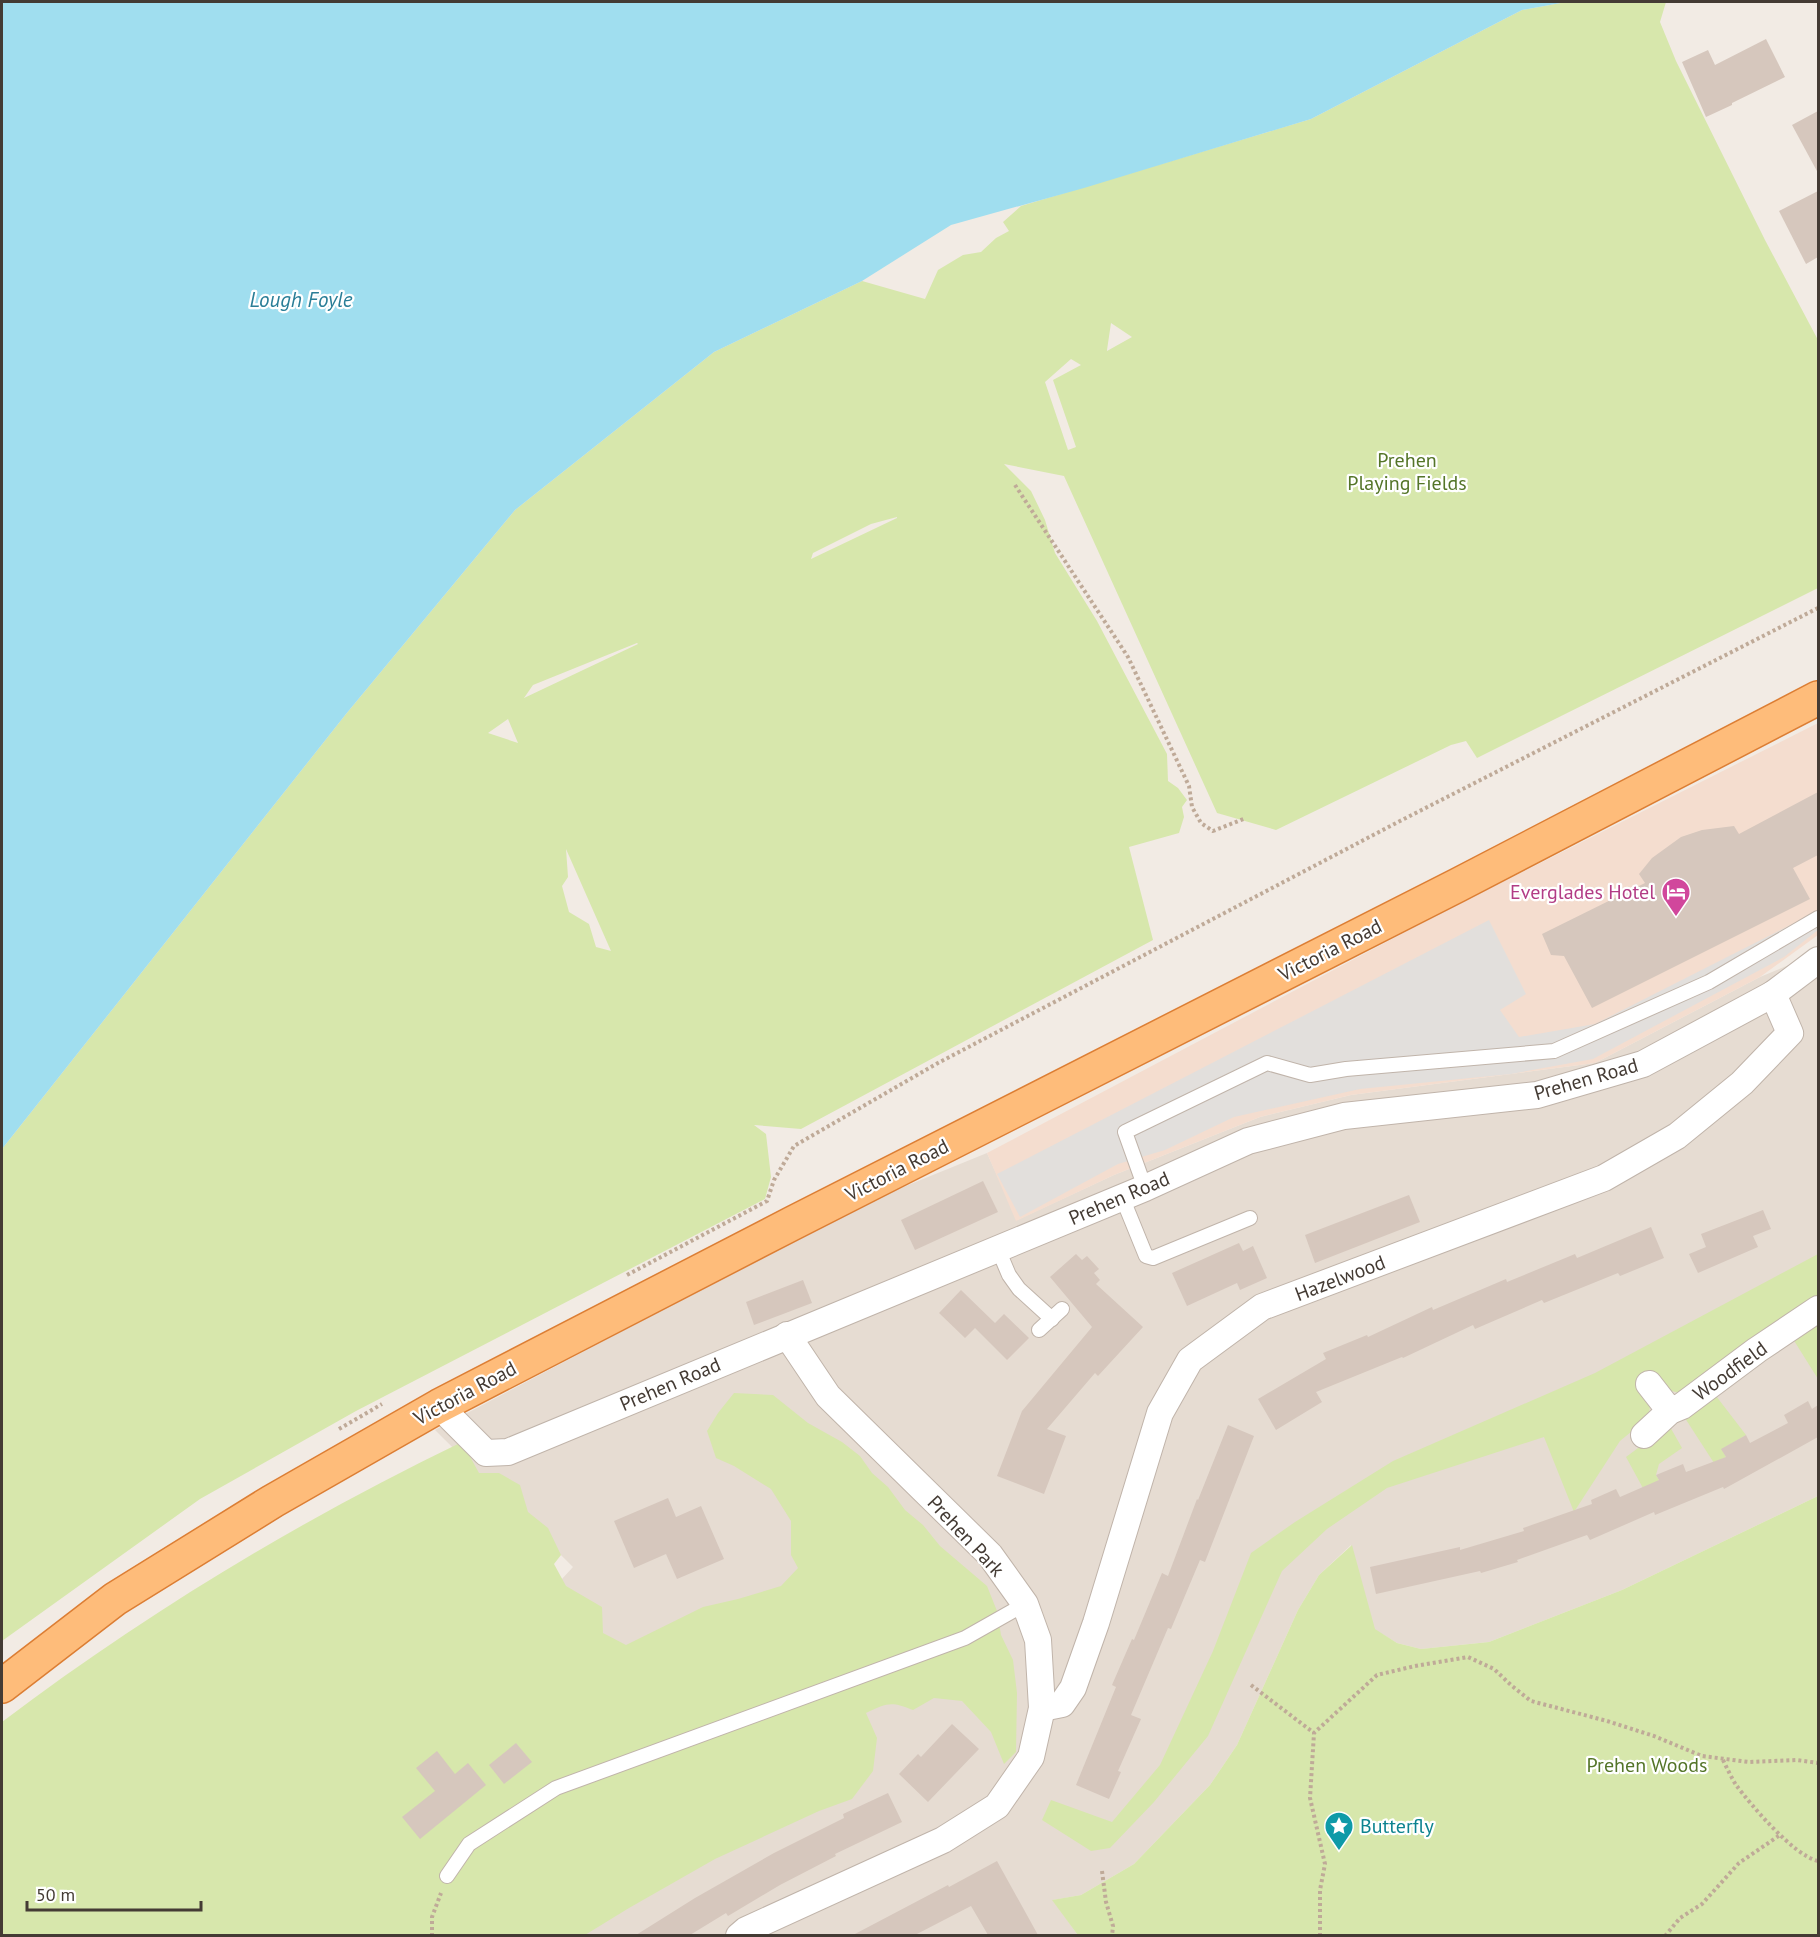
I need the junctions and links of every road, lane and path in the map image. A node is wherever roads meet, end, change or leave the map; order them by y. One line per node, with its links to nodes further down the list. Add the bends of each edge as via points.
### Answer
1 (1015, 485): 4 (path, via 1128,657 1189,786 1192,807 1201,824 1213,831)
2 (1818, 608): 11 (path, via 938,1063 794,1146 767,1201)
3 (1818, 698): 17 (highway, Victoria Road)
4 (1246, 818)
5 (1818, 918): 8 (lane, via 1709,982 1554,1051 1310,1075 1267,1063 1125,1132)
6 (1818, 960): 7 (street, Prehen Road)
7 (1773, 994): 8 (street, Prehen Road, via 1643,1064 1537,1095 1344,1116 1248,1141); 24 (street, Hazelwood, via 1790,1033 1742,1083 1677,1136 1604,1178 1262,1307 1190,1360 1160,1413 1073,1688 1062,1704)
8 (1133, 1192): 9 (lane, via 1146,1256 1153,1258); 10 (street, Prehen Road)
9 (1250, 1218)
10 (998, 1249): 13 (lane, via 1019,1288 1057,1314); 14 (street, Prehen Road)
11 (621, 1278)
12 (1818, 1309): 18 (street, Woodfield)
13 (1039, 1330)
14 (787, 1335): 17 (street, Prehen Road, via 508,1452 486,1453); 21 (street, Prehen Park, via 828,1396 990,1555)
15 (1649, 1384): 18 (street)
16 (390, 1400): 19 (path)
17 (439, 1406): 23 (highway, Victoria Road, via 273,1501 115,1599)
18 (1670, 1411): 20 (street, Woodfield)
19 (329, 1435)
20 (1644, 1435)
21 (1024, 1604): 24 (street, Prehen Park, via 1038,1640); 31 (lane, via 965,1638 556,1788 469,1844)
22 (1251, 1685): 25 (path)
23 (2, 1686)
24 (1042, 1708): 33 (street, Prehen Park, via 1030,1757 997,1806 944,1840)
25 (1314, 1733): 26 (path, via 1377,1675 1468,1657 1494,1669 1531,1701 1654,1736 1702,1756); 35 (path, via 1310,1798 1325,1864)
26 (1723, 1759): 27 (path); 28 (path, via 1735,1783)
27 (1818, 1763)
28 (1780, 1835): 29 (path); 36 (path, via 1739,1863 1702,1904 1680,1918)
29 (1818, 1861)
30 (1102, 1871): 34 (path)
31 (447, 1876): 32 (path, via 432,1917)
32 (432, 1935)
33 (739, 1935)
34 (1112, 1935)
35 (1320, 1935)
36 (1665, 1935)

